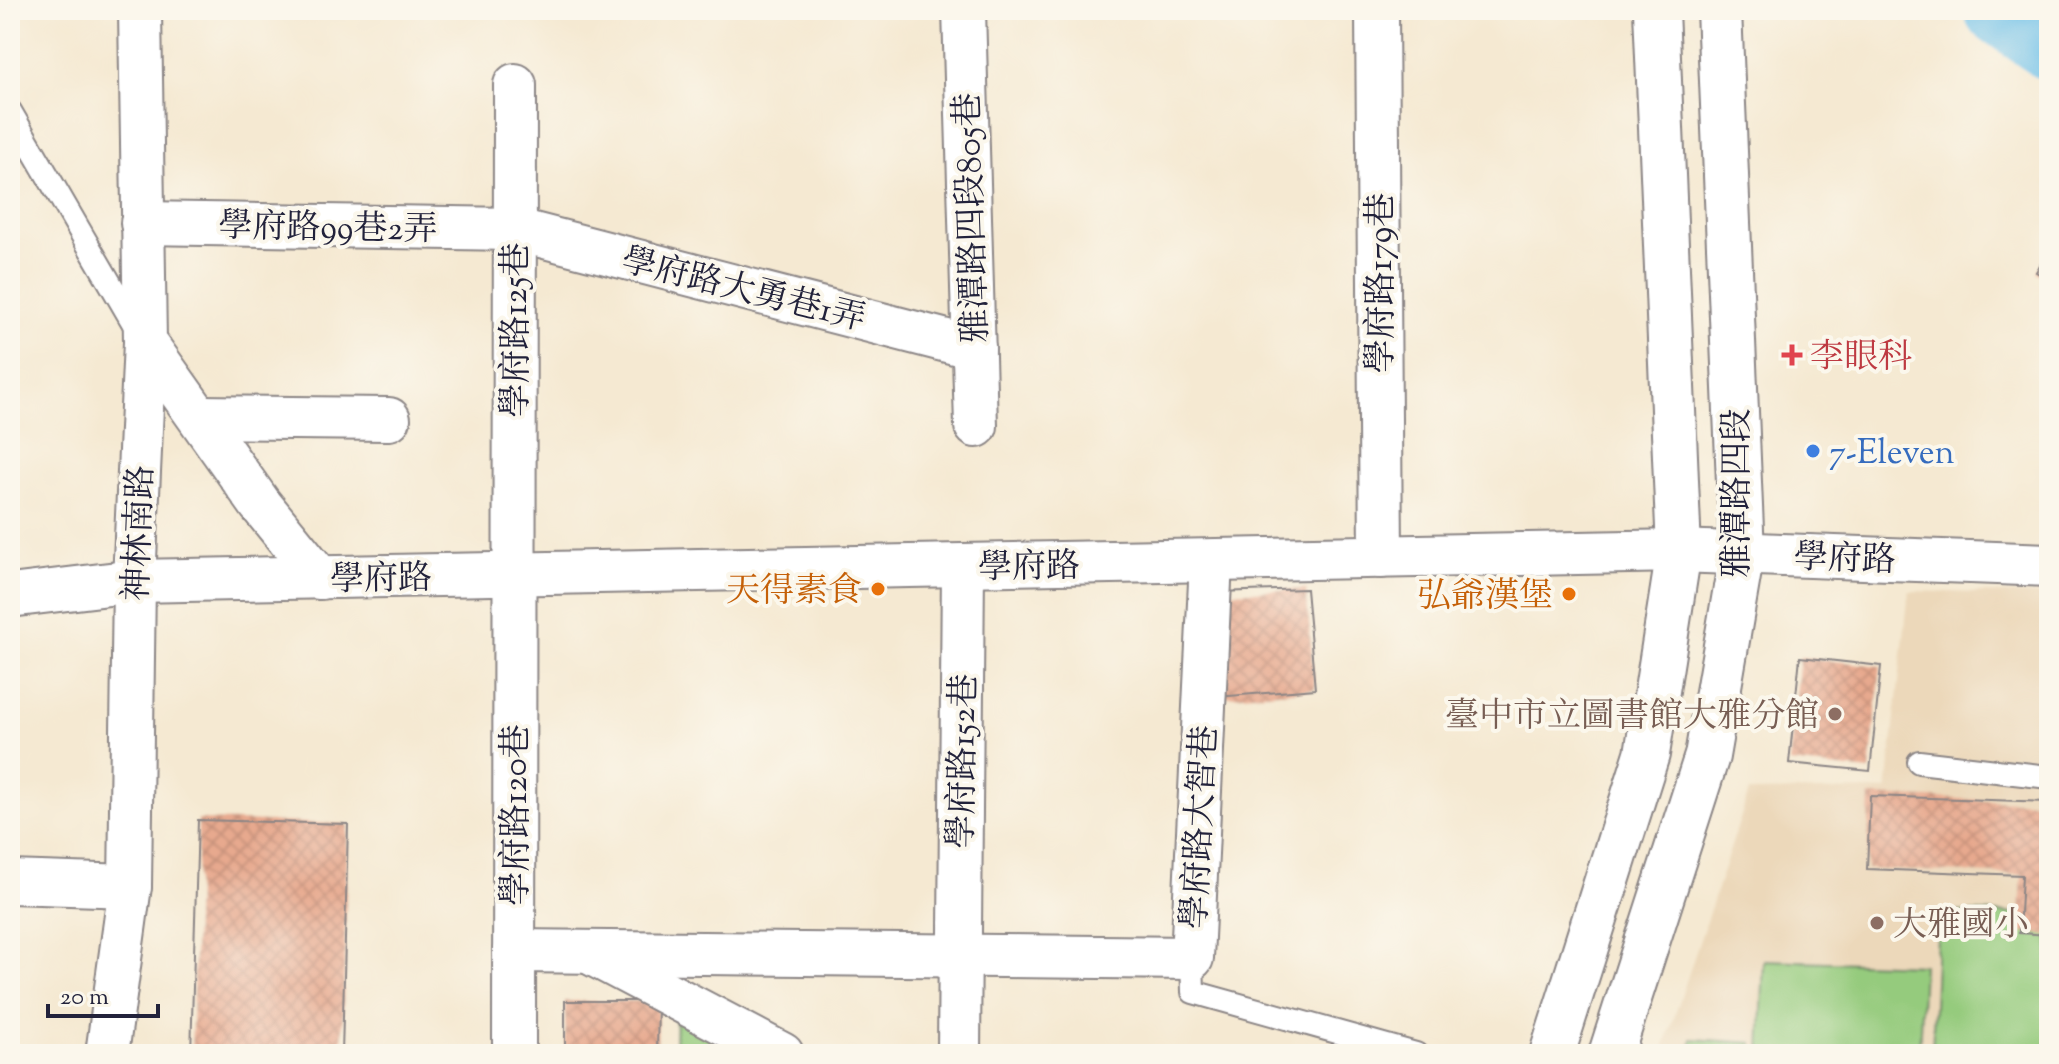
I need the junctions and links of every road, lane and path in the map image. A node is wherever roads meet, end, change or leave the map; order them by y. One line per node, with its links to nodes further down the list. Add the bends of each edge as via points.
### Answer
1 (140, 10): 8 (street, 神林南路)
2 (964, 10): 11 (street, 雅潭路四段805巷)
3 (1377, 10): 17 (street, 學府路179巷)
4 (1656, 10): 15 (street, 雅潭路四段)
5 (1719, 10): 16 (street, 雅潭路四段)
6 (515, 85): 9 (street, 學府路125巷)
7 (10, 111): 10 (lane)
8 (142, 223): 9 (street, 學府路99巷2弄); 10 (street, 神林南路)
9 (514, 229): 11 (street, 學府路大勇巷1弄); 21 (street, 學府路125巷)
10 (145, 342): 12 (street); 23 (street, 神林南路)
11 (974, 348): 14 (street, 雅潭路四段805巷)
12 (199, 417): 13 (street); 22 (street)
13 (389, 419)
14 (976, 426)
15 (1679, 551): 16 (street, 學府路); 17 (street, 學府路); 38 (street, 雅潭路四段, via 1647,754)
16 (1742, 553): 19 (street, 學府路); 39 (street, 雅潭路四段, via 1707,756)
17 (1381, 557): 18 (street, 學府路)
18 (1211, 561): 20 (street, 學府路); 32 (street, 學府路大智巷)
19 (2049, 565)
20 (963, 566): 21 (street, 學府路); 31 (street, 學府路152巷)
21 (514, 575): 22 (street, 學府路); 29 (street, 學府路120巷)
22 (320, 578): 23 (street, 學府路)
23 (134, 581): 24 (street, 學府路); 28 (street, 神林南路)
24 (10, 596)
25 (1919, 762): 26 (lane)
26 (2049, 777)
27 (10, 882): 28 (street)
28 (130, 886): 33 (street, 神林南路)
29 (514, 951): 30 (street, 學府路大智巷); 34 (street, 學府路120巷)
30 (590, 952): 31 (street, 學府路大智巷); 35 (street)
31 (959, 955): 32 (street, 學府路大智巷); 36 (street)
32 (1192, 958): 37 (lane, via 1193,992)
33 (107, 1054)
34 (514, 1054)
35 (782, 1054)
36 (959, 1054)
37 (1416, 1054)
38 (1552, 1054)
39 (1611, 1054)

